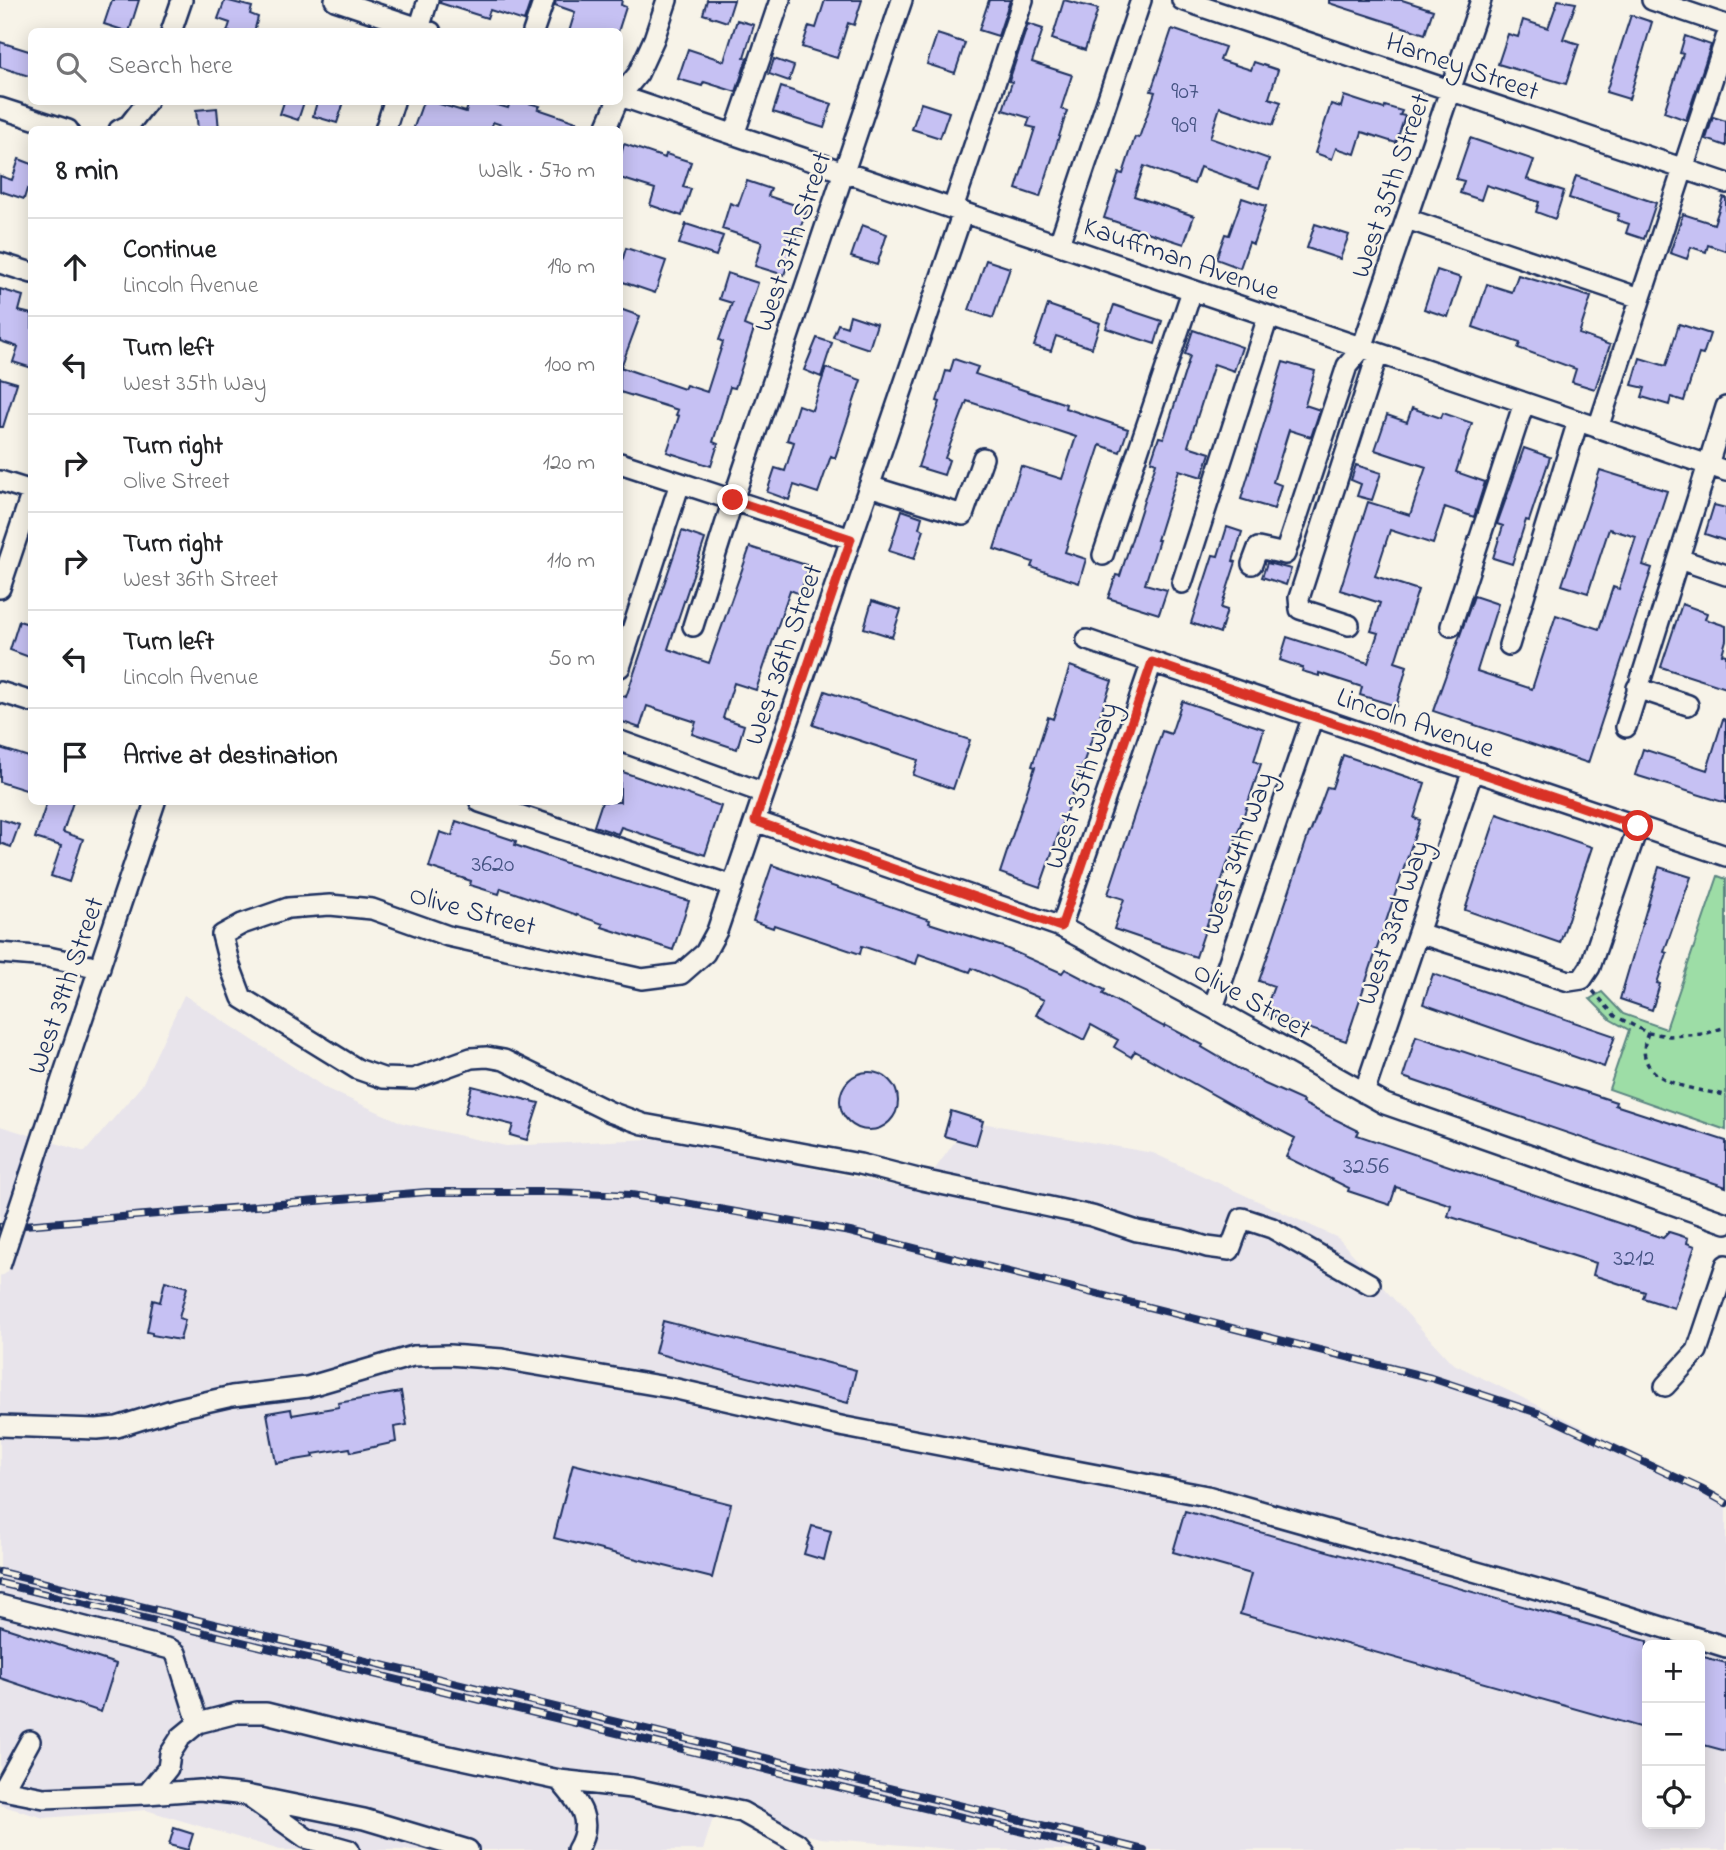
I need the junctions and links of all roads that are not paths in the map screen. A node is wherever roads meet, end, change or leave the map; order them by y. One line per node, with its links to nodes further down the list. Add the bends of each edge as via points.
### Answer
1 (182, 0): 14 (street)
2 (335, 0): 15 (street)
3 (428, 0): 16 (street)
4 (544, 0): 17 (street)
5 (667, 0): 20 (street, via 638,74)
6 (780, 0): 30 (street)
7 (902, 0): 32 (street, West 37th Street)
8 (1023, 0): 34 (street, West 36th Street)
9 (1141, 0): 36 (street)
10 (1182, 0): 19 (street, Harney Street)
11 (1481, 0): 19 (street, West 35th Street)
12 (1652, 0): 13 (street)
13 (1726, 24)
14 (172, 28)
15 (417, 28)
16 (423, 28)
17 (534, 28)
18 (1726, 38): 31 (street)
19 (1451, 90): 31 (street, Harney Street); 35 (street, West 35th Street)
20 (623, 92)
21 (623, 97): 30 (street, Kauffman Avenue)
22 (144, 105): 27 (street)
23 (393, 105): 28 (street)
24 (616, 105): 29 (street)
25 (0, 108): 26 (street)
26 (56, 126)
27 (125, 126)
28 (386, 126)
29 (608, 126)
30 (734, 135): 32 (street, Kauffman Avenue)
31 (1682, 169): 33 (street, Harney Street); 40 (street)
32 (844, 172): 34 (street, Kauffman Avenue); 54 (street, West 37th Street)
33 (1726, 183)
34 (958, 210): 36 (street, Kauffman Avenue); 52 (street, West 36th Street)
35 (1406, 219): 40 (street); 42 (street, West 35th Street)
36 (1059, 244): 39 (street, Kauffman Avenue)
37 (0, 262): 38 (street)
38 (28, 272)
39 (1192, 291): 41 (street, Kauffman Avenue); 57 (street)
40 (1640, 298): 46 (street)
41 (1268, 317): 42 (street, Kauffman Avenue); 61 (street)
42 (1370, 351): 43 (street, Kauffman Avenue); 59 (street, via 1347,366 1285,555 1258,548); 63 (street, via 1299,598 1300,609)
43 (1524, 403): 45 (street, Kauffman Avenue); 65 (street)
44 (1726, 407): 49 (street)
45 (1578, 421): 46 (street, Kauffman Avenue); 67 (street)
46 (1598, 428): 49 (street, Kauffman Avenue)
47 (982, 458): 52 (street, via 963,516)
48 (623, 464): 51 (street)
49 (1717, 467): 58 (street)
50 (0, 481): 53 (street)
51 (680, 483): 54 (street); 68 (street)
52 (869, 486): 56 (street, West 36th Street)
53 (28, 491)
54 (733, 500): 56 (street); 64 (street, West 37th Street)
55 (28, 504): 62 (street)
56 (851, 539): 78 (street, West 36th Street)
57 (1103, 555)
58 (1679, 559): 60 (street); 70 (street)
59 (1252, 564)
60 (1726, 575)
61 (1182, 583)
62 (0, 588)
63 (1349, 625)
64 (694, 626)
65 (1451, 626)
66 (1087, 640): 69 (street, Lincoln Avenue)
67 (1509, 645)
68 (623, 658)
69 (1152, 662): 74 (street, Lincoln Avenue); 85 (street, West 35th Way)
70 (1637, 688): 73 (street); 75 (street)
71 (0, 692): 72 (street)
72 (28, 701)
73 (1688, 705)
74 (1312, 716): 77 (street, Lincoln Avenue); 90 (street, West 34th Way)
75 (1626, 727)
76 (623, 742): 78 (street)
77 (1473, 770): 82 (street, Lincoln Avenue); 86 (street, West 33rd Way)
78 (764, 793): 81 (street, West 36th Street)
79 (154, 805): 89 (street, West 39th Street)
80 (489, 805): 84 (street)
81 (755, 821): 84 (street, West 36th Street); 85 (street, Olive Street)
82 (1638, 826): 83 (street, Lincoln Avenue); 86 (street, via 1582,979 1569,981)
83 (1726, 856)
84 (733, 886): 88 (street, West 36th Street)
85 (1061, 927): 90 (street, Olive Street)
86 (1418, 933): 91 (street, West 33rd Way)
87 (0, 953): 89 (street)
88 (705, 953): 95 (street, Olive Street, via 681,974 642,979 448,936 372,909 330,905 288,908 222,935 242,998 376,1076 414,1079 471,1058 504,1060 643,1124 860,1164 1207,1247 1230,1250 1242,1218 1272,1228)
89 (100, 968): 94 (street, West 39th Street, bridge)
90 (1213, 1008): 91 (street, Olive Street)
91 (1363, 1093): 92 (street, Olive Street)
92 (1726, 1223)
93 (1726, 1265): 96 (street, via 1697,1351)
94 (0, 1266)
95 (1370, 1284)
96 (1665, 1386)
97 (0, 1426): 99 (street, via 107,1428 232,1396 307,1387 413,1356 502,1359 671,1388 845,1427 1207,1496)
98 (0, 1605): 100 (street, via 170,1648 176,1653)
99 (1726, 1647)
100 (198, 1723): 102 (street, via 181,1737 170,1754); 103 (street, via 237,1713 266,1713)
101 (30, 1741): 104 (street)
102 (168, 1768): 105 (street, via 176,1781); 106 (street)
103 (559, 1780): 110 (street, via 581,1805 585,1822); 111 (street, via 631,1788 742,1811)
104 (2, 1790): 106 (street, via 44,1798)
105 (200, 1790): 106 (street); 107 (street)
106 (147, 1794)
107 (246, 1795): 108 (street, via 306,1838); 109 (street, via 364,1819)
108 (349, 1850)
109 (468, 1850)
110 (577, 1850)
111 (803, 1850)

